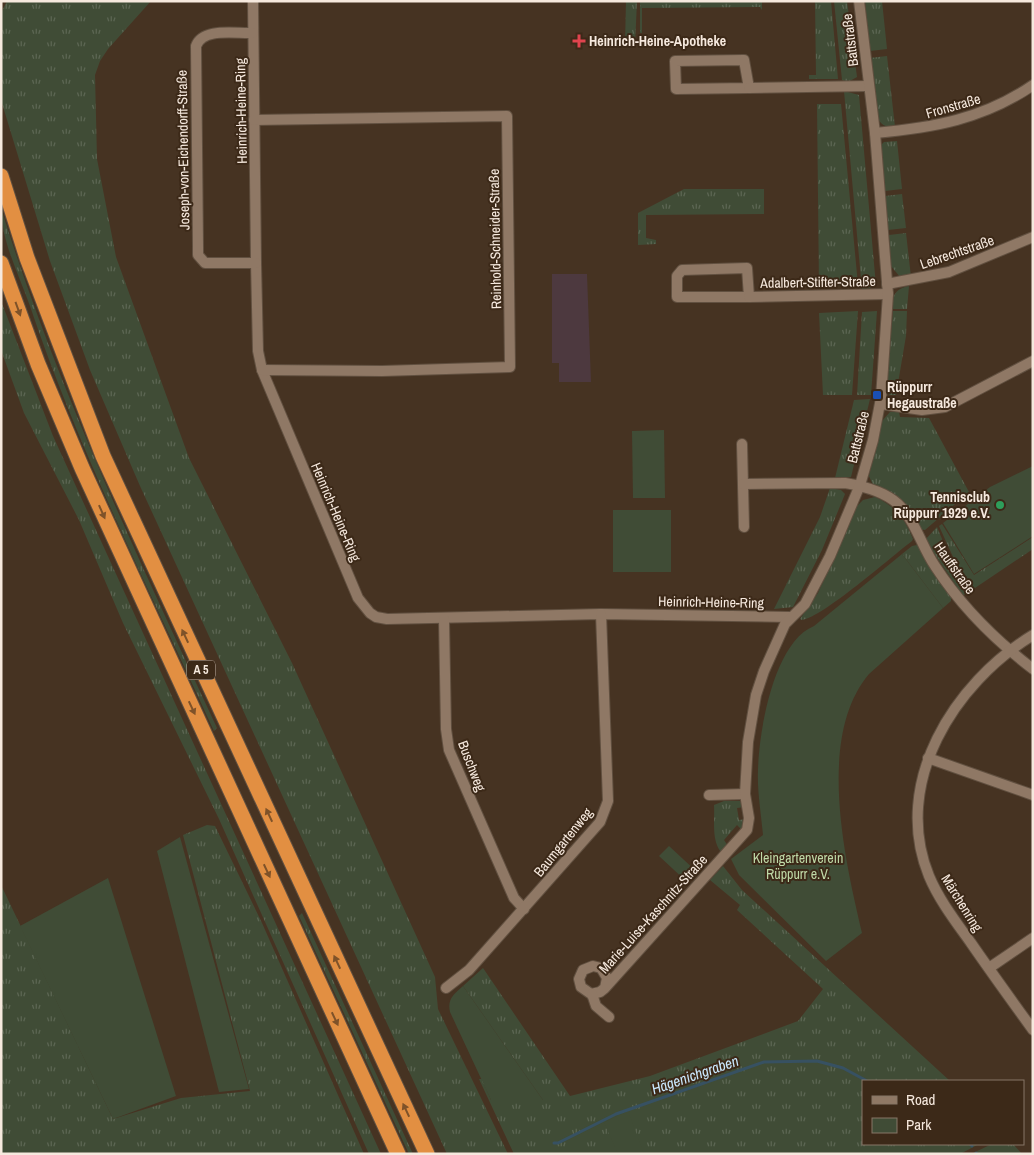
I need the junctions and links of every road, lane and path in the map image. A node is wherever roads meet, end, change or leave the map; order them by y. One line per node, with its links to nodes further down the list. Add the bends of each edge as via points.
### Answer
1 (253, 1): 3 (street, Heinrich-Heine-Ring)
2 (859, 1): 5 (street, Battstraße)
3 (253, 33): 7 (street, Heinrich-Heine-Ring); 12 (street, Joseph-von-Eichendorff-Straße, via 206,35 196,46 198,255 205,263)
4 (1033, 85): 8 (street, Fronstraße, via 998,106 951,124)
5 (869, 86): 6 (street); 8 (street, Battstraße)
6 (749, 88): 6 (street, via 744,60 675,61 676,89)
7 (254, 120): 12 (street, Heinrich-Heine-Ring); 16 (street, Reinhold-Schneider-Straße, via 507,116 510,367)
8 (875, 133): 13 (street, Battstraße)
9 (1, 176): 42 (highway, A 5, one-way to 9, via 103,456 30,266)
10 (1033, 237): 13 (street, Lebrechtstraße, via 949,272)
11 (1, 263): 41 (highway, A 5, one-way to 41, via 38,364 82,468)
12 (256, 264): 16 (street, Heinrich-Heine-Ring, via 258,351)
13 (887, 289): 14 (street, Adalbert-Stifter-Straße); 17 (street, Battstraße)
14 (749, 297): 14 (street, Adalbert-Stifter-Straße, via 677,297 677,276 682,270 747,268)
15 (1033, 361): 17 (street, via 945,407 922,410)
16 (262, 370): 24 (street, Heinrich-Heine-Ring, via 363,607 376,617 387,619)
17 (881, 404): 20 (street, Battstraße)
18 (742, 444): 19 (street)
19 (743, 484): 20 (street, Hauffstraße, via 831,482); 21 (street)
20 (860, 485): 23 (street, Battstraße, via 811,594 798,612); 26 (street, Hauffstraße, via 891,498 907,514 928,554 960,601)
21 (744, 527)
22 (601, 614): 23 (street, Heinrich-Heine-Ring); 24 (street, Heinrich-Heine-Ring); 33 (street, Baumgartenweg, via 606,809 600,822)
23 (790, 617): 29 (street, Battstraße, via 771,653 756,695 748,742)
24 (444, 619): 33 (street, Buschweg, via 449,750 514,898)
25 (1033, 635): 26 (street, Märchenring)
26 (1009, 651): 27 (street, Hauffstraße); 28 (street, Märchenring, via 960,702 941,729)
27 (1033, 668)
28 (928, 758): 31 (street); 35 (street, Märchenring, via 918,814 926,866 936,891)
29 (745, 794): 30 (street); 32 (street, Battstraße, via 750,818 748,830)
30 (709, 795)
31 (1033, 795)
32 (722, 859): 37 (street, Marie-Luise-Kaschnitz-Straße)
33 (524, 909): 36 (street, Baumgartenweg, via 469,970)
34 (1033, 938): 35 (street)
35 (989, 968): 40 (street, Märchenring)
36 (446, 988)
37 (605, 988): 38 (street, Marie-Luise-Kaschnitz-Straße); 38 (street, Marie-Luise-Kaschnitz-Straße, via 608,978 604,971 597,966 586,968 580,975 580,983 583,990)
38 (592, 994): 39 (street, Marie-Luise-Kaschnitz-Straße, via 596,1006)
39 (609, 1017)
40 (1033, 1030)
41 (398, 1154)
42 (427, 1154)

